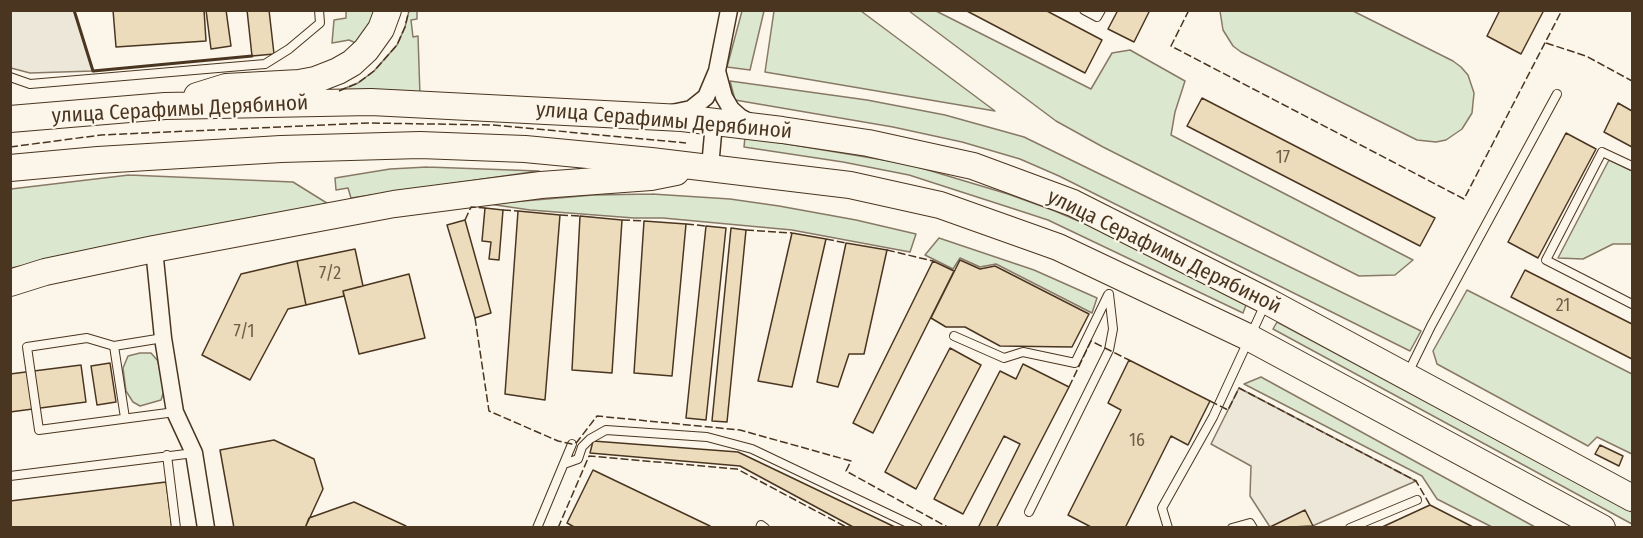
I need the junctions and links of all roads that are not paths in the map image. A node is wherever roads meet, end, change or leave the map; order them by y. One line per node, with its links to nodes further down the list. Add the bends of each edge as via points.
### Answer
1 (319, 10): 7 (lane, via 320,23 265,64 30,84)
2 (388, 10): 9 (main road, via 381,29 366,50 338,71 298,83 226,87)
3 (729, 10): 6 (street)
4 (1084, 10): 5 (lane, via 1097,17)
5 (1101, 10)
6 (717, 71): 10 (street, via 706,97 691,109); 13 (street, via 731,109)
7 (10, 77)
8 (1557, 94): 26 (lane)
9 (165, 106): 10 (main road, улица Серафимы Дерябиной, via 371,102); 11 (main road, улица Серафимы Дерябиной)
10 (649, 116): 12 (main road, улица Серафимы Дерябиной)
11 (10, 119)
12 (714, 123): 13 (main road, улица Серафимы Дерябиной); 15 (street)
13 (758, 127): 20 (main road, улица Серафимы Дерябиной, via 868,143 973,166 1073,203)
14 (1632, 166): 21 (lane, via 1602,152 1546,260)
15 (706, 167): 16 (main road, улица Серафимы Дерябиной, via 525,149 420,145 281,148); 17 (main road, via 651,177 541,185 394,204); 19 (main road, улица Серафимы Дерябиной, via 850,185 940,205 1058,247)
16 (10, 168)
17 (154, 249): 18 (main road); 24 (street)
18 (10, 282)
19 (1113, 285): 22 (lane, via 1075,363 1023,352 1004,358); 23 (main road, улица Серафимы Дерябиной); 36 (lane, via 1109,350)
20 (1267, 301): 23 (lane); 26 (main road, улица Серафимы Дерябиной)
21 (1632, 304)
22 (954, 336)
23 (1248, 337): 43 (lane, via 1213,417 1162,508); 47 (main road, улица Серафимы Дерябиной)
24 (163, 338): 25 (lane); 27 (street)
25 (114, 346): 28 (lane); 28 (lane, via 87,338 27,347 39,430)
26 (1406, 376): 34 (main road, улица Серафимы Дерябиной)
27 (175, 412): 28 (lane); 30 (street)
28 (124, 418)
29 (572, 444): 32 (lane)
30 (194, 453): 31 (lane); 38 (street)
31 (167, 455): 33 (lane); 37 (lane)
32 (564, 464): 39 (lane); 42 (lane, via 578,459 582,447 606,430 707,437 752,449)
33 (10, 476)
34 (1632, 498)
35 (1417, 500): 46 (lane)
36 (1029, 512)
37 (176, 528)
38 (206, 528)
39 (537, 528)
40 (760, 528): 41 (lane)
41 (765, 528)
42 (918, 528)
43 (1168, 528)
44 (1232, 528): 45 (lane, via 1250,523)
45 (1253, 528)
46 (1350, 528)
47 (1602, 528)

